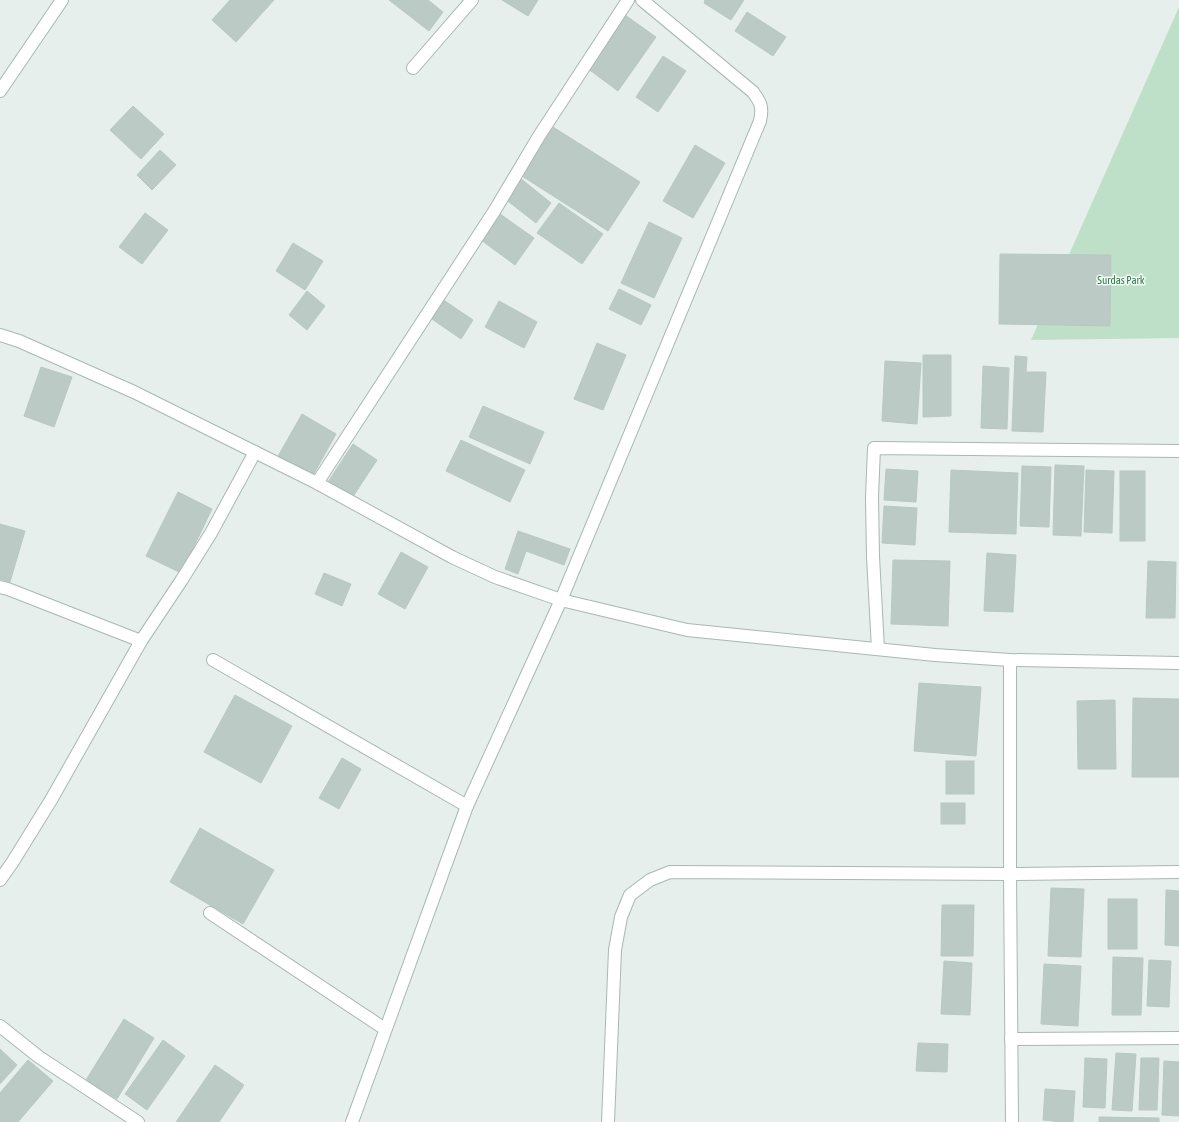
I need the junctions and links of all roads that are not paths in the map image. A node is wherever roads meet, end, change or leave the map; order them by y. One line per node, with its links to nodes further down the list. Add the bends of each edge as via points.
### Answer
1 (62, 0): 6 (street)
2 (472, 0): 5 (street)
3 (628, 0): 10 (street)
4 (642, 0): 12 (street, via 753,92 760,102 762,111)
5 (413, 68)
6 (0, 91)
7 (0, 335): 9 (street, via 19,340 134,392)
8 (1179, 450): 14 (street, via 874,448 873,557)
9 (255, 452): 10 (street); 13 (street, via 211,533)
10 (317, 483): 12 (street, via 452,557 494,577)
11 (0, 587): 13 (street)
12 (561, 600): 14 (street, via 687,630); 18 (street)
13 (141, 641): 21 (street, via 51,800)
14 (878, 649): 16 (street)
15 (212, 660): 18 (street)
16 (1010, 660): 17 (street); 20 (street)
17 (1179, 664)
18 (467, 806): 24 (street)
19 (1179, 872): 20 (street)
20 (1010, 874): 26 (street); 29 (street, via 670,872 650,880 630,895 621,917 615,950)
21 (0, 880)
22 (210, 914): 24 (street)
23 (0, 1026): 27 (street, via 39,1057)
24 (385, 1029): 28 (street)
25 (1179, 1038): 26 (street)
26 (1011, 1039): 30 (street)
27 (138, 1122)
28 (352, 1122)
29 (608, 1122)
30 (1012, 1122)

